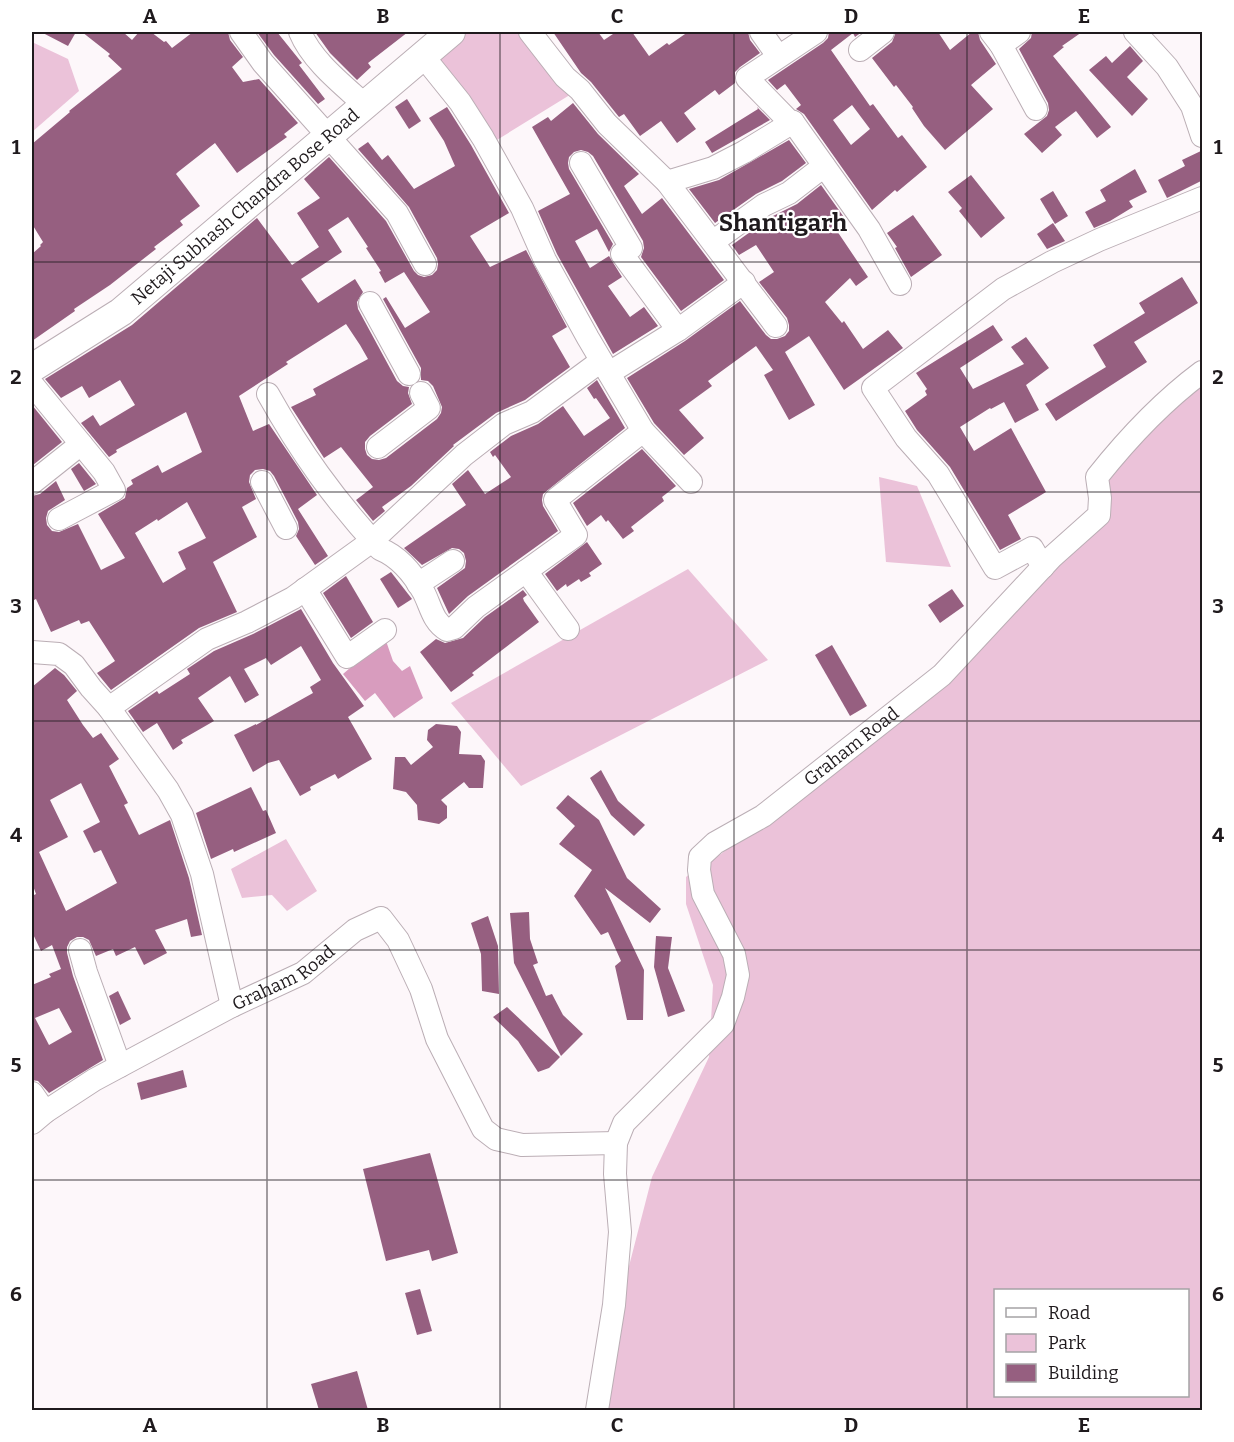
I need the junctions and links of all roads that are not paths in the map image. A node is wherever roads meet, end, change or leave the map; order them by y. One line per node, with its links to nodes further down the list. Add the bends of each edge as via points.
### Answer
1 (241, 32): 16 (street, via 263,63)
2 (300, 32): 13 (street, via 324,66)
3 (451, 32): 11 (main road, Netaji Subhash Chandra Bose Road)
4 (530, 32): 20 (street, via 607,124)
5 (760, 32): 12 (street)
6 (816, 32): 12 (street)
7 (883, 32): 10 (street)
8 (1135, 32): 17 (street, via 1167,66 1192,106)
9 (1003, 36): 14 (street)
10 (861, 50)
11 (423, 56): 13 (main road, Netaji Subhash Chandra Bose Road); 29 (street, via 483,138)
12 (778, 56): 15 (street, via 747,78)
13 (365, 105): 16 (main road, Netaji Subhash Chandra Bose Road)
14 (1036, 109)
15 (793, 122): 19 (street); 20 (street, via 713,168)
16 (330, 135): 23 (street, via 397,213); 30 (main road, Netaji Subhash Chandra Bose Road, via 121,312)
17 (1203, 136)
18 (581, 163): 28 (street, via 631,248 622,254)
19 (824, 166): 22 (street); 25 (street, via 869,229)
20 (667, 182): 22 (street)
21 (1203, 198): 46 (street, via 1099,240 1003,289 873,388 906,438 938,474 995,568 1032,549)
22 (714, 242): 24 (street)
23 (425, 264)
24 (744, 282): 27 (street); 28 (street)
25 (900, 284)
26 (370, 303): 32 (street)
27 (777, 326)
28 (678, 330): 29 (street)
29 (605, 367): 36 (street); 44 (street, via 532,412 504,424)
30 (32, 368)
31 (1203, 372): 46 (street, Graham Road, via 1167,402 1107,464 1097,477 1099,514)
32 (409, 374)
33 (32, 384): 37 (street)
34 (421, 393): 38 (street, via 429,408)
35 (268, 394): 44 (street, via 331,493)
36 (643, 431): 39 (street); 47 (street, via 555,500 576,535)
37 (81, 444): 40 (street); 42 (street, via 114,490)
38 (378, 447)
39 (691, 482)
40 (32, 483)
41 (262, 483): 43 (street)
42 (59, 519)
43 (286, 528)
44 (372, 541): 48 (street, via 408,568); 49 (street)
45 (453, 561): 48 (street)
46 (1043, 567): 59 (street, Graham Road, via 942,675 767,813 715,843 700,857 703,894 734,954 738,975 734,997 723,1024 624,1123)
47 (526, 571): 48 (street, via 447,630 431,612); 50 (street)
48 (418, 584)
49 (305, 589): 51 (street, via 347,657); 53 (street, via 247,622 207,639)
50 (568, 629)
51 (385, 630)
52 (32, 652): 53 (street, Graham Road, via 59,654 74,665)
53 (109, 708): 55 (street, Graham Road, via 182,816 202,874)
54 (80, 950): 56 (street)
55 (232, 1006): 56 (street); 59 (street, Graham Road, via 303,973 355,930 381,918 398,940 421,989 437,1039 483,1129 496,1139 522,1145)
56 (120, 1066): 58 (street)
57 (32, 1093): 58 (street)
58 (38, 1117)
59 (616, 1143): 60 (street, Graham Road, via 620,1232 614,1305)
60 (597, 1410)

